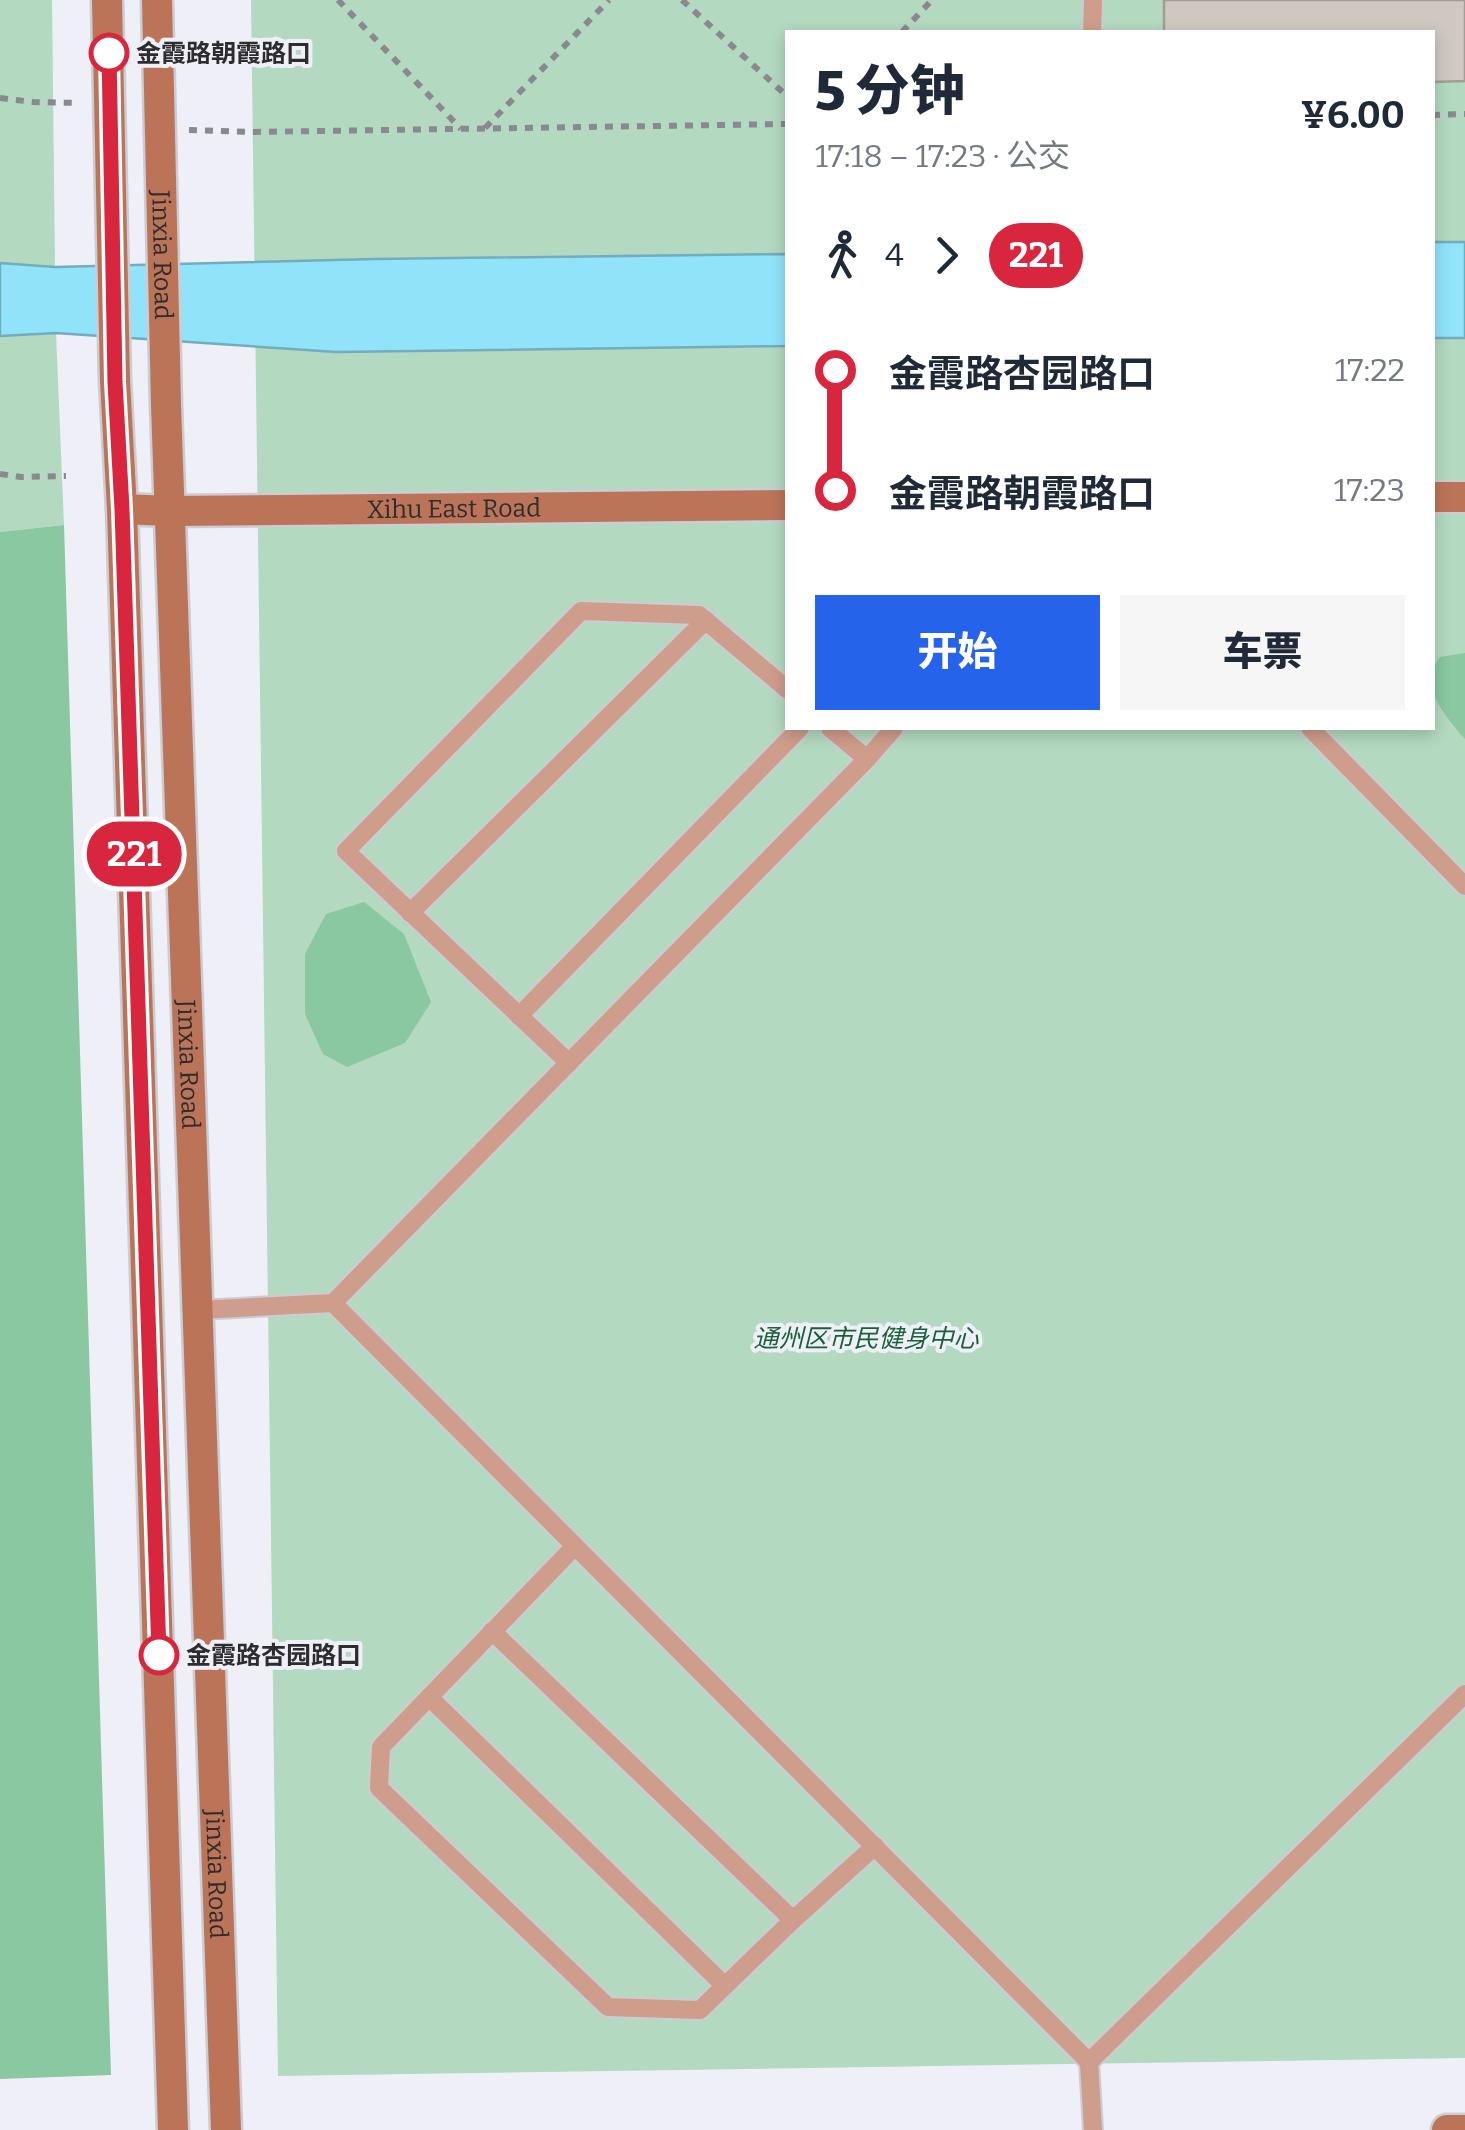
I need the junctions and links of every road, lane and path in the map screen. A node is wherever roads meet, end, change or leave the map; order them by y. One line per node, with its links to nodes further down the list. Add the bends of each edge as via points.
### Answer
1 (107, 0): 24 (main road, Jinxia Road)
2 (156, 0): 16 (main road, Jinxia Road)
3 (338, 0): 17 (path)
4 (610, 0): 18 (path)
5 (682, 0): 10 (path)
6 (932, 0): 8 (path)
7 (1092, 0): 9 (lane)
8 (904, 30)
9 (1092, 30)
10 (785, 94)
11 (0, 98): 12 (path)
12 (53, 104)
13 (1435, 114): 14 (path)
14 (1465, 114)
15 (785, 124): 18 (path)
16 (160, 129): 17 (path); 25 (main road, Jinxia Road)
17 (461, 129): 18 (path)
18 (484, 129)
19 (0, 474): 20 (path)
20 (66, 476)
21 (1435, 497): 22 (main road)
22 (1465, 497)
23 (785, 506): 25 (main road, Xihu East Road)
24 (122, 509): 25 (main road, Xihu East Road); 47 (main road, Jinxia Road)
25 (169, 511): 38 (main road, Jinxia Road)
26 (706, 620): 27 (lane); 34 (lane); 34 (lane, via 581,611 346,851)
27 (785, 687)
28 (798, 730): 35 (lane)
29 (832, 730): 32 (lane)
30 (892, 730): 32 (lane)
31 (1312, 730): 33 (lane)
32 (867, 760): 36 (lane)
33 (1465, 886)
34 (410, 913): 35 (lane)
35 (518, 1016): 36 (lane)
36 (569, 1063): 37 (lane)
37 (333, 1303): 38 (lane); 39 (lane)
38 (198, 1310): 48 (main road, Jinxia Road)
39 (575, 1546): 40 (lane); 43 (lane)
40 (492, 1631): 42 (lane); 44 (lane)
41 (1465, 1694): 46 (lane)
42 (429, 1696): 45 (lane); 45 (lane, via 380,1747 379,1788 608,2007 700,2010)
43 (875, 1846): 44 (lane); 46 (lane)
44 (793, 1920): 45 (lane)
45 (725, 1986)
46 (1090, 2062): 49 (lane)
47 (173, 2130)
48 (226, 2130)
49 (1093, 2130)
50 (1447, 2130): 51 (main road)
51 (1465, 2130)

